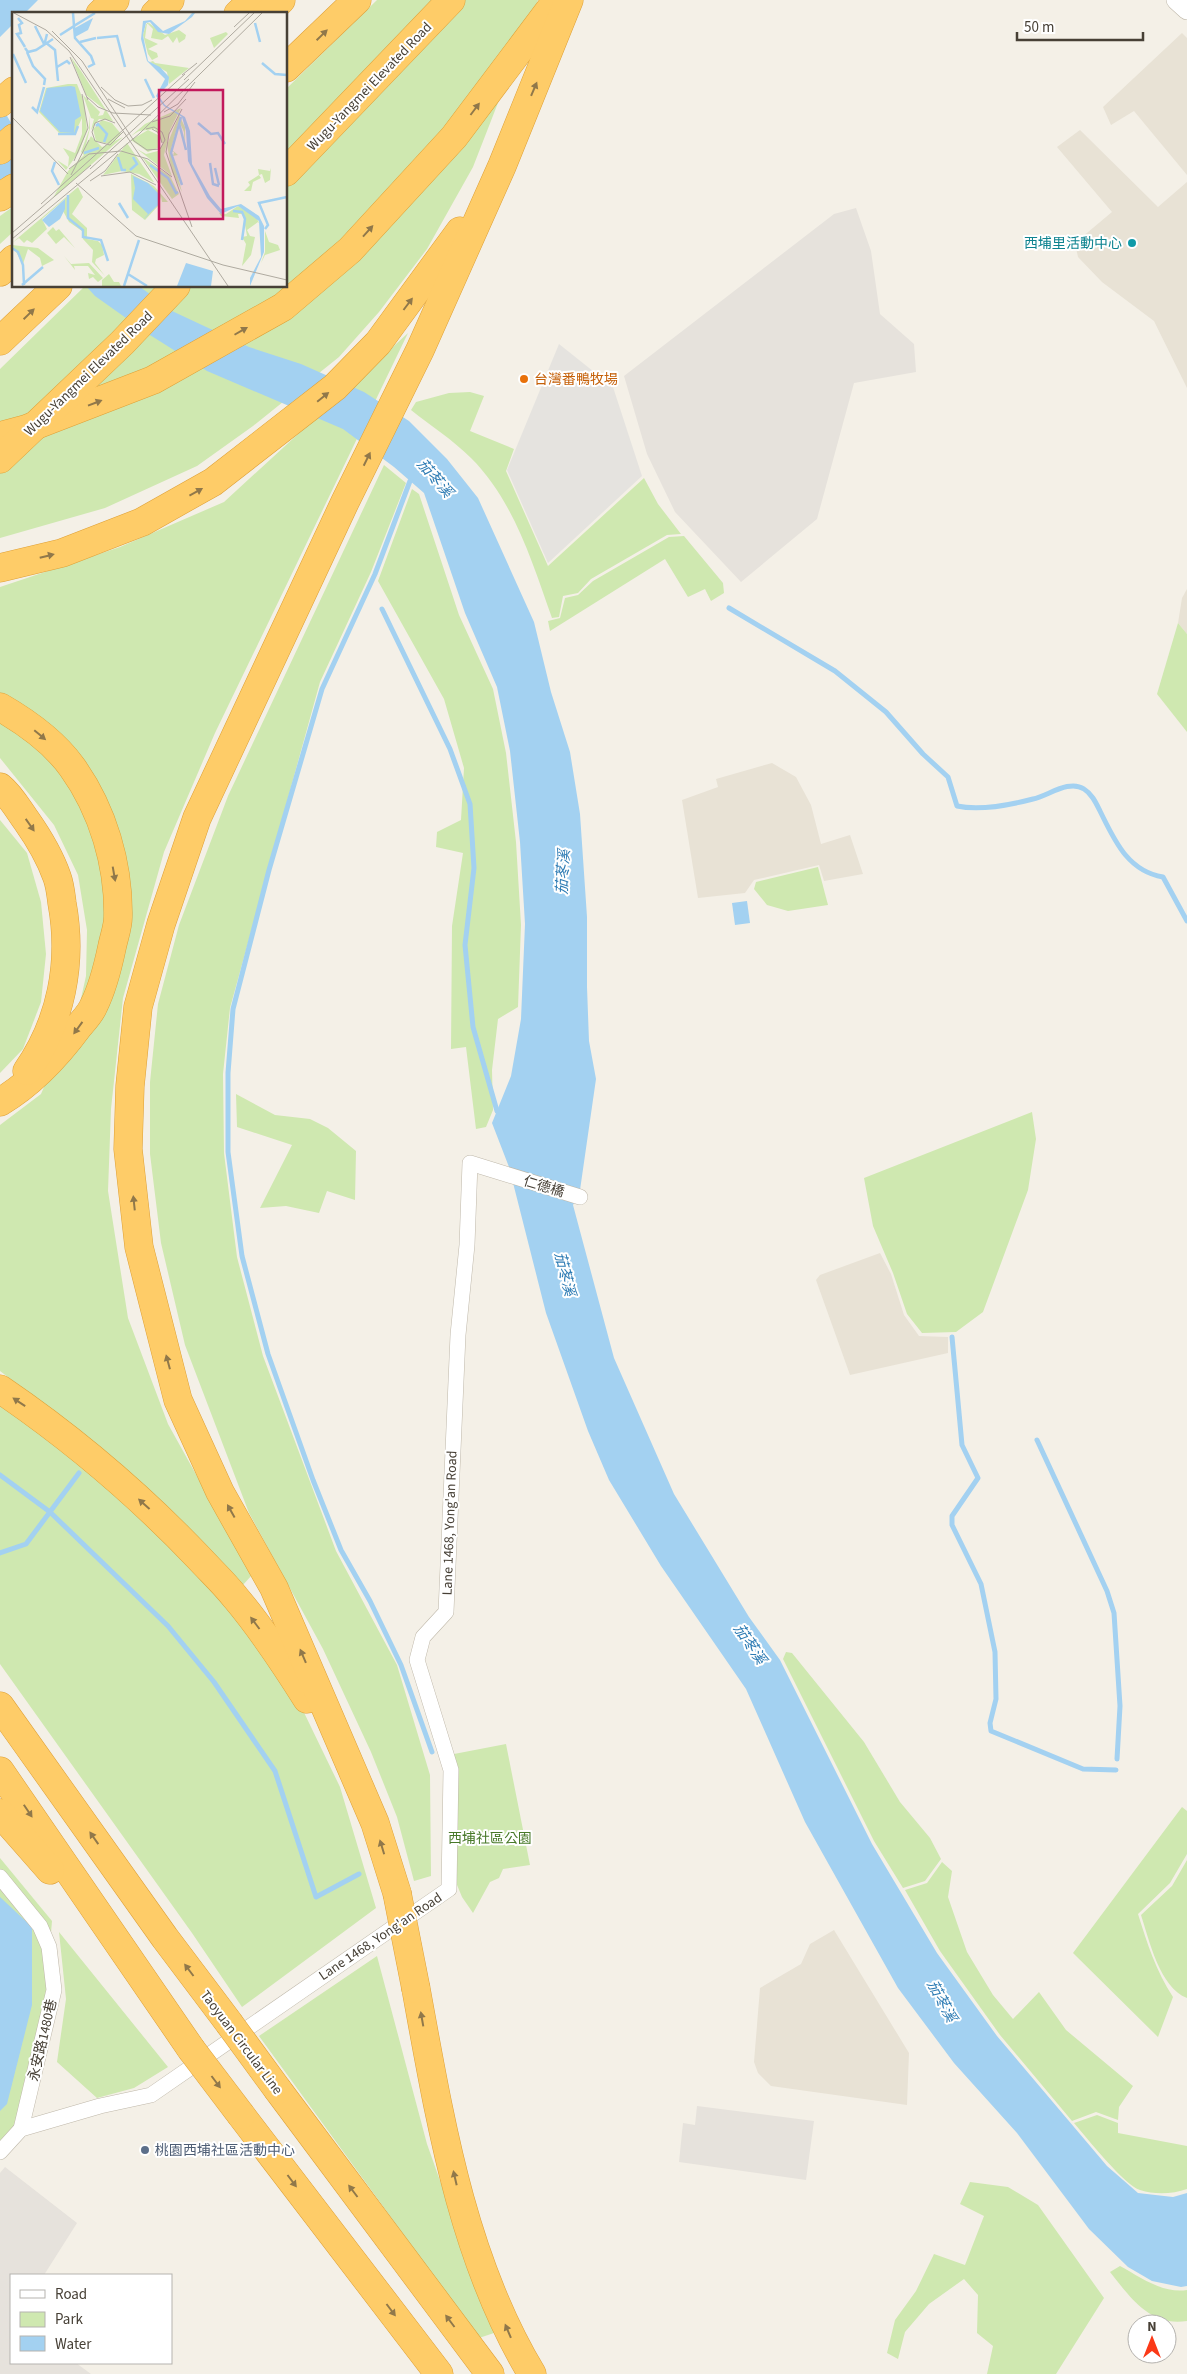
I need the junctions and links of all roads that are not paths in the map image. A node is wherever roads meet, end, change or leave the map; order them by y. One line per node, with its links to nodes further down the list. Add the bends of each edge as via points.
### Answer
1 (115, 0): 11 (highway)
2 (170, 0): 12 (highway)
3 (253, 0): 13 (highway)
4 (281, 0): 14 (highway)
5 (357, 0): 15 (highway, one-way to 5)
6 (451, 0): 21 (highway, Wugu-Yangmei Elevated Road)
7 (557, 0): 29 (highway, one-way to 7, via 154,380 282,307 350,250 454,137)
8 (569, 0): 20 (highway, one-way to 8)
9 (1176, 0): 10 (street)
10 (1187, 10)
11 (102, 12)
12 (157, 12)
13 (240, 12)
14 (269, 12)
15 (288, 66)
16 (12, 93): 17 (highway)
17 (0, 103)
18 (12, 140): 19 (highway)
19 (0, 150)
20 (502, 166): 31 (highway, one-way to 20, via 62,553 142,522 213,482 285,428 335,387 378,343 455,238); 39 (highway, one-way to 20, via 274,1588 220,1492 178,1400 139,1247 128,1149 130,1086 138,1007 161,924 197,818 420,350)
21 (288, 170)
22 (12, 189): 23 (highway)
23 (0, 197)
24 (12, 261): 25 (highway)
25 (0, 272)
26 (56, 288): 28 (highway, one-way to 26)
27 (174, 288): 30 (highway, Wugu-Yangmei Elevated Road, via 122,343)
28 (0, 341)
29 (0, 436)
30 (0, 459)
31 (0, 568)
32 (0, 707): 34 (highway, one-way to 34, via 21,719 50,744 71,766 90,795 106,832 116,879 118,919 108,968 94,1006 56,1058 18,1091)
33 (0, 787): 34 (highway, one-way to 34, via 34,832 58,878 66,921 67,960 58,1010 40,1052 15,1088)
34 (0, 1101)
35 (507, 1174): 36 (street, 仁德橋); 44 (street, Lane 1468, Yong'an Road, via 470,1163 467,1245 458,1336 446,1612 423,1637 416,1660 451,1770 449,1889 151,2095)
36 (580, 1197)
37 (0, 1389): 39 (highway, one-way to 37, via 274,1648 234,1596 170,1528 108,1471 45,1420)
38 (0, 1706): 47 (highway, Taoyuan Circular Line, one-way to 38, bridge, via 165,1938)
39 (349, 1766): 48 (highway, one-way to 39, bridge, via 513,2342 483,2271 463,2211 436,2099 397,1893 375,1823)
40 (0, 1771): 43 (highway, one-way to 43)
41 (0, 1813): 43 (highway)
42 (0, 1876): 44 (street, 永安路1480巷, via 40,1926 49,1947 54,1990)
43 (133, 1965): 46 (highway, one-way to 46, bridge, via 191,2049)
44 (21, 2129): 45 (street)
45 (0, 2152)
46 (439, 2374)
47 (490, 2374)
48 (532, 2374)

